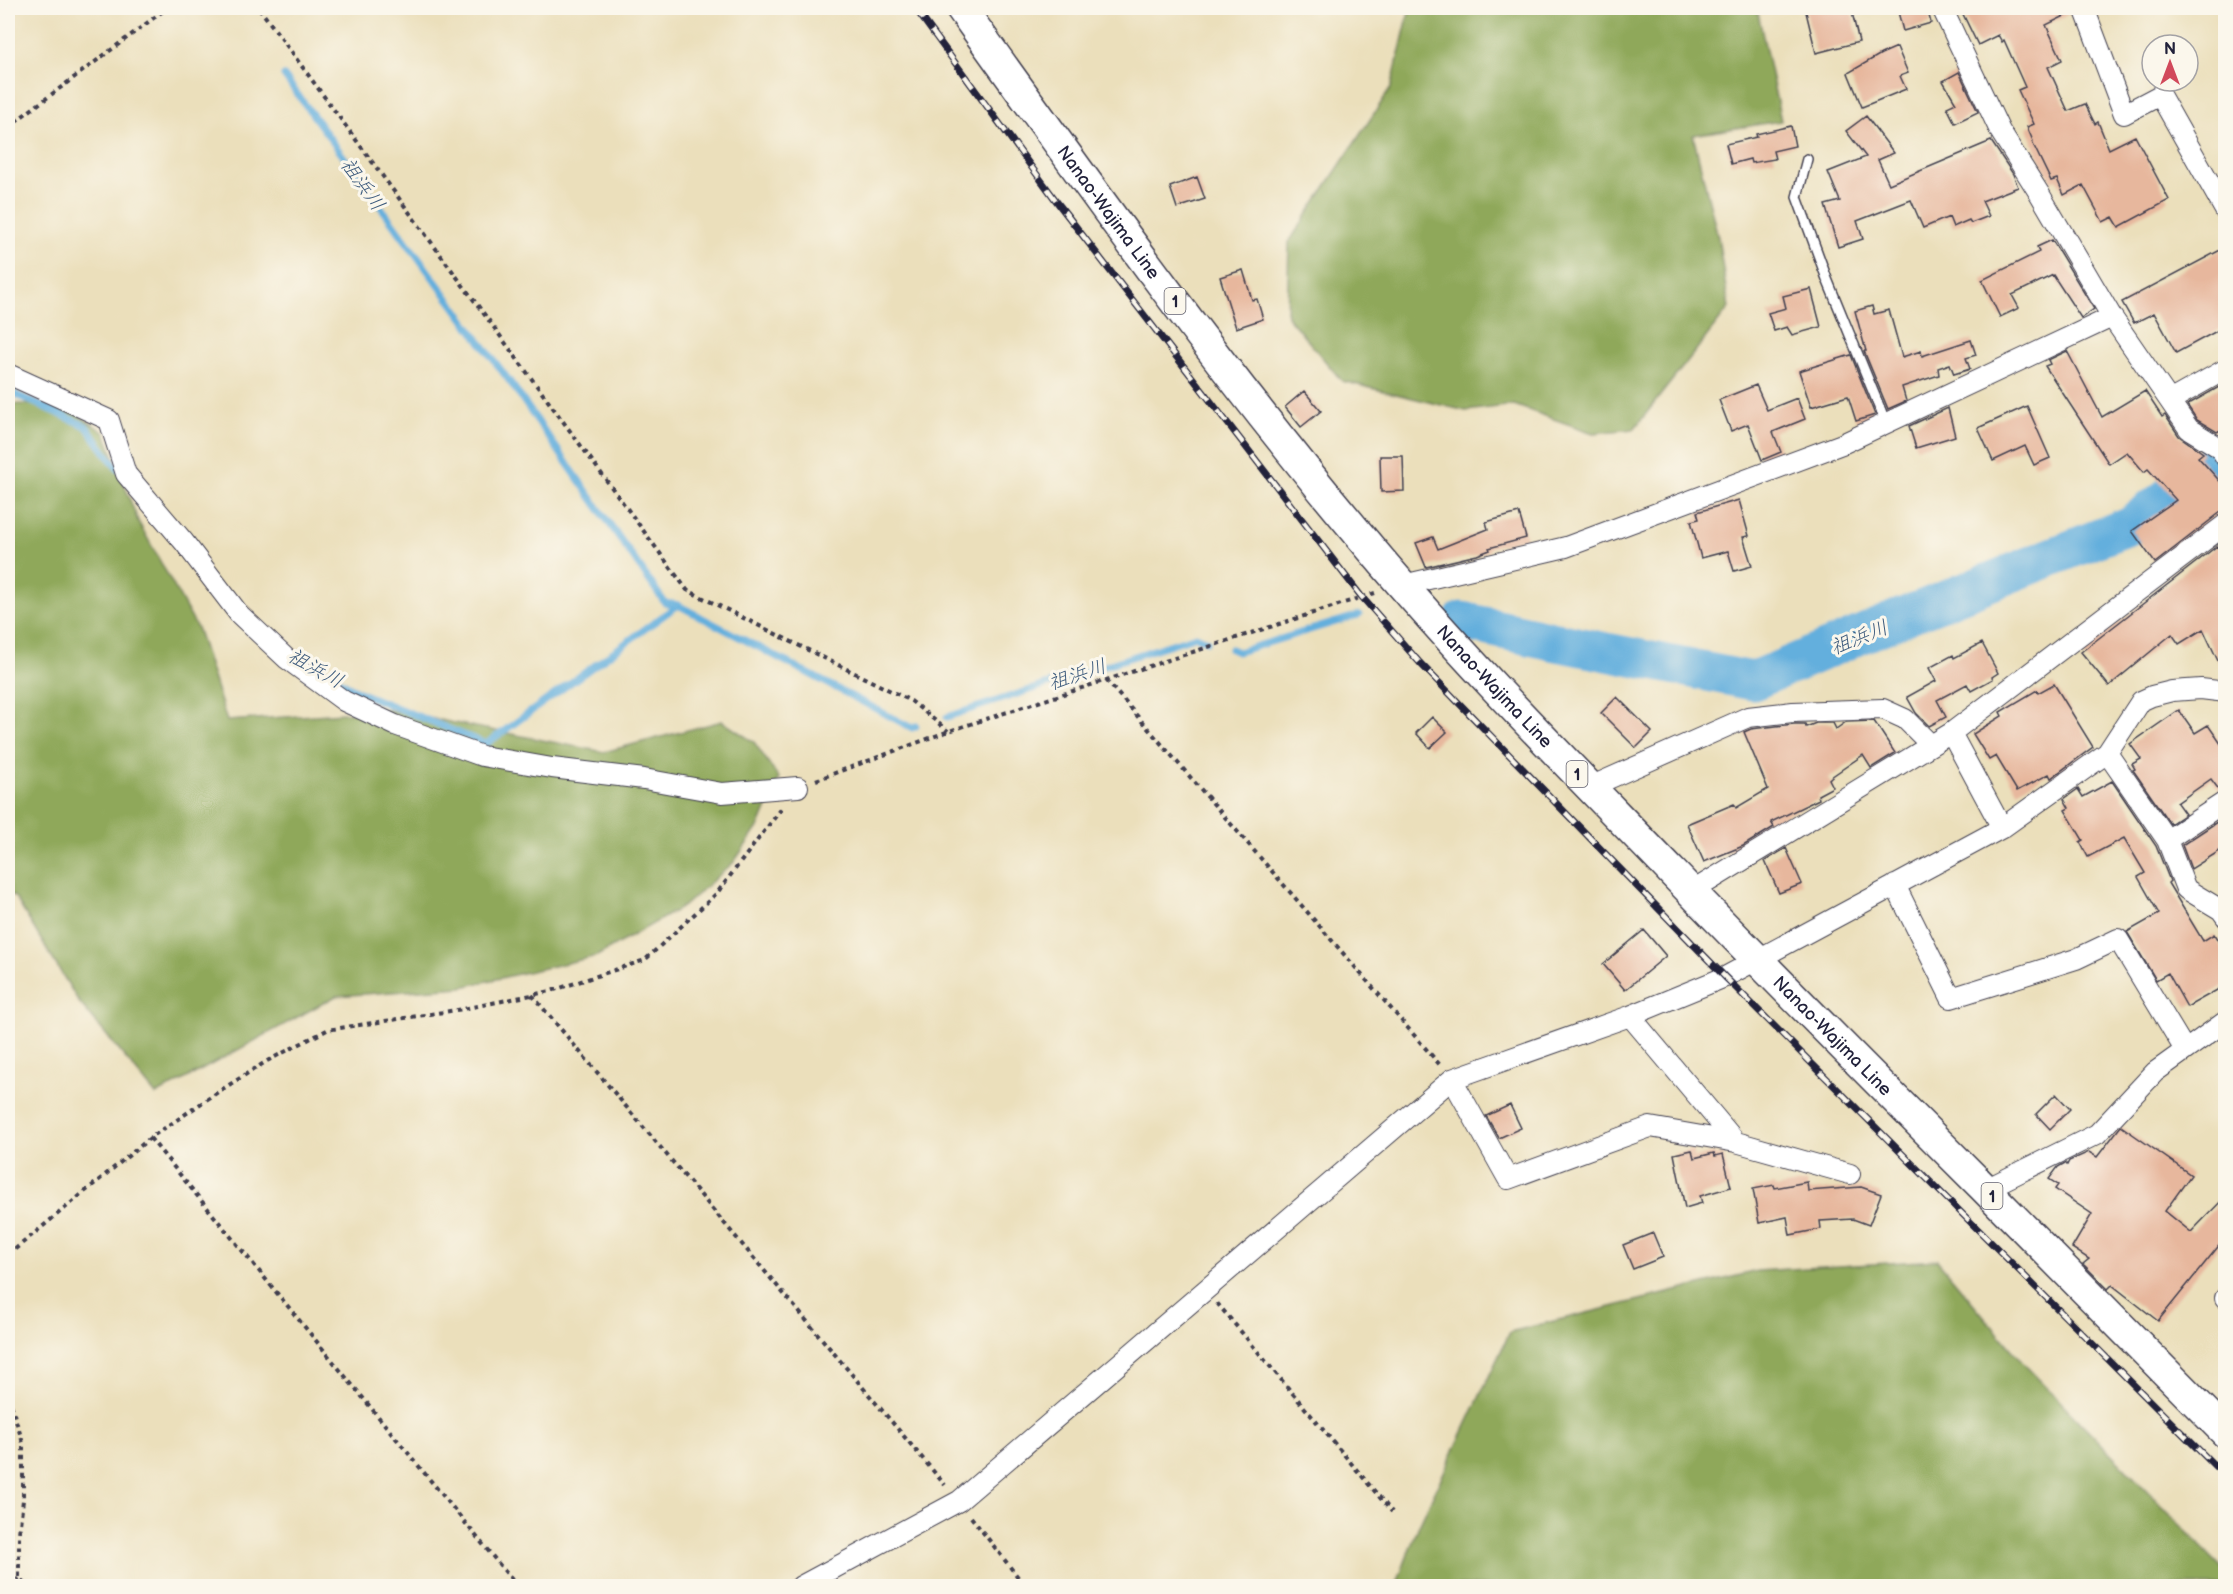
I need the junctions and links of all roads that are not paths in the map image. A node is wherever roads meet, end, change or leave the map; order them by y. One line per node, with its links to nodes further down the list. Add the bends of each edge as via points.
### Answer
1 (961, 8): 13 (main road, Nanao-Wajima Line / 1, via 1139,254 1274,429)
2 (1942, 8): 6 (street, via 2000,131)
3 (2084, 8): 5 (street, via 2124,114 2160,94)
4 (1807, 159): 10 (lane, via 1797,197)
5 (2226, 212)
6 (2112, 317): 9 (street); 10 (street)
7 (2226, 369): 9 (street)
8 (8, 374): 18 (street, via 110,420 126,474 239,614 287,659 344,701 395,725 482,756 722,793)
9 (2171, 400): 11 (street, via 2189,429)
10 (1886, 423): 13 (street, via 1842,444 1566,547)
11 (2222, 447)
12 (2226, 524): 15 (street)
13 (1403, 585): 19 (main road, Nanao-Wajima Line / 1)
14 (2226, 692): 17 (street, via 2172,691 2141,701)
15 (1951, 733): 16 (street); 21 (street)
16 (1931, 745): 19 (street, via 1905,720 1883,709 1748,717); 24 (street)
17 (2107, 753): 21 (street); 22 (street)
18 (798, 787)
19 (1590, 787): 24 (main road, Nanao-Wajima Line / 1)
20 (2226, 801): 22 (street)
21 (2002, 828): 23 (street)
22 (2167, 840): 25 (street, via 2186,889)
23 (1894, 885): 26 (street); 29 (street, via 1951,998 2076,959 2118,939)
24 (1691, 892): 26 (main road, Nanao-Wajima Line / 1)
25 (2226, 917)
26 (1756, 960): 27 (street); 33 (main road, Nanao-Wajima Line / 1)
27 (1630, 1016): 30 (street); 31 (street)
28 (2224, 1025): 29 (street)
29 (2185, 1050): 33 (street, via 2155,1072 2097,1134)
30 (1452, 1079): 31 (street, via 1508,1179 1650,1127); 35 (street, via 959,1502)
31 (1736, 1142): 32 (street)
32 (1850, 1174)
33 (1986, 1189): 34 (main road, Nanao-Wajima Line / 1)
34 (2226, 1433)
35 (801, 1587)

